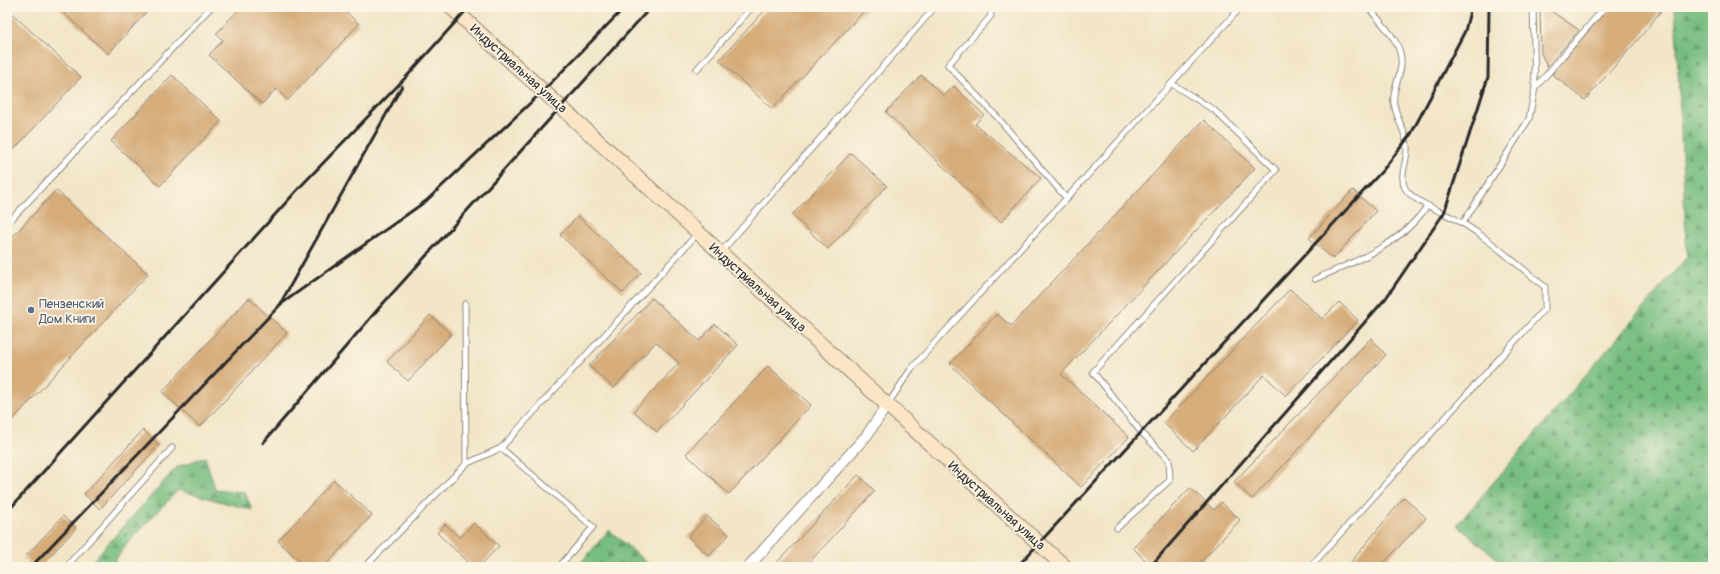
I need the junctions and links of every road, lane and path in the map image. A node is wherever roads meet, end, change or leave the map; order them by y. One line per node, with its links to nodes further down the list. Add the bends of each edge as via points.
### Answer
1 (451, 7): 17 (street, Индустриальная улица)
2 (752, 7): 10 (lane)
3 (935, 7): 18 (lane)
4 (990, 7): 13 (lane, via 991,16 948,65 998,118)
5 (1242, 7): 11 (lane)
6 (1368, 7): 14 (lane, via 1398,45 1402,55 1393,100 1407,139 1402,182 1406,190)
7 (1533, 7): 12 (lane)
8 (1605, 7): 12 (lane)
9 (209, 8): 16 (lane)
10 (697, 69)
11 (1172, 84): 13 (lane); 25 (lane, via 1214,110 1276,170 1093,372 1141,432 1169,460 1170,480)
12 (1535, 88): 15 (lane, via 1529,119)
13 (1067, 199): 21 (lane, via 911,370)
14 (1427, 206): 15 (lane); 19 (lane, via 1408,228 1370,253)
15 (1463, 223): 31 (lane, via 1545,287 1545,308)
16 (7, 224)
17 (698, 233): 18 (street, Индустриальная улица); 23 (lane)
18 (720, 252): 21 (street, Индустриальная улица)
19 (1315, 279)
20 (465, 304): 24 (lane)
21 (887, 405): 29 (street, via 867,435); 30 (street, Индустриальная улица)
22 (172, 448): 26 (lane)
23 (501, 448): 24 (lane); 28 (lane, via 594,527)
24 (466, 464): 27 (lane)
25 (1118, 528)
26 (66, 567)
27 (365, 567)
28 (559, 567)
29 (748, 567)
30 (1065, 567)
31 (1310, 567)

